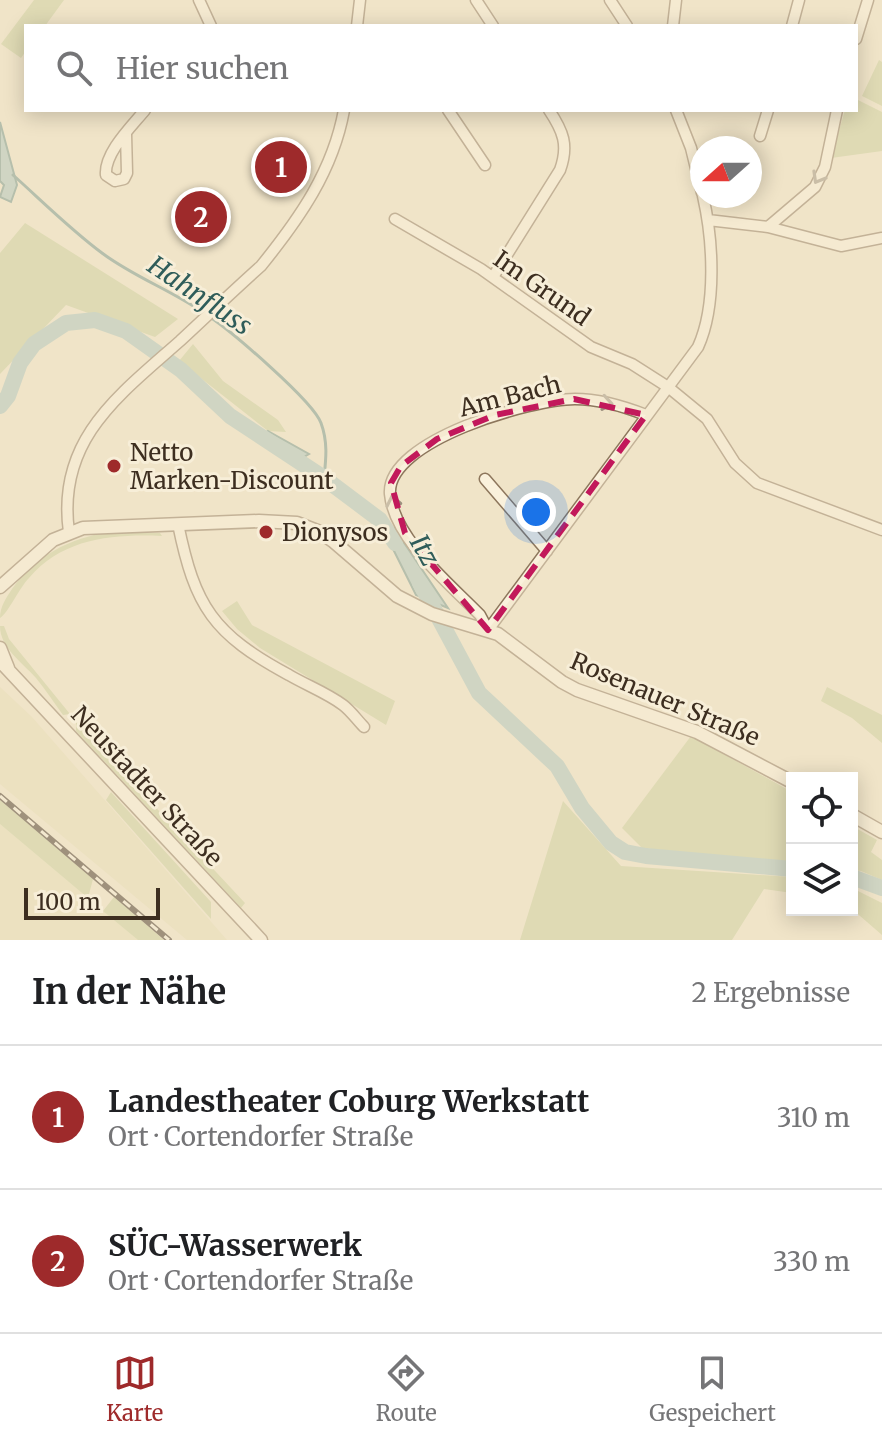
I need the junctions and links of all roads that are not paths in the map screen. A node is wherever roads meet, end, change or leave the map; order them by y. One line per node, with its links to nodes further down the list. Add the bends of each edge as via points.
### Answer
1 (199, 0): 8 (street)
2 (360, 0): 9 (street)
3 (476, 0): 10 (street)
4 (610, 0): 11 (street)
5 (676, 0): 12 (street)
6 (799, 0): 13 (street)
7 (868, 0): 14 (street)
8 (210, 24)
9 (357, 24)
10 (492, 24)
11 (626, 24)
12 (673, 24)
13 (793, 24)
14 (858, 32)
15 (143, 112): 22 (street)
16 (344, 112): 37 (street, via 335,148 314,193 261,266 94,423 69,487)
17 (449, 112): 25 (street)
18 (550, 112): 31 (street, via 565,137 565,156)
19 (677, 112): 24 (street)
20 (767, 112): 23 (street)
21 (837, 112): 29 (street, one-way to 29, via 825,167 815,187)
22 (126, 134)
23 (760, 136)
24 (690, 145)
25 (485, 165)
26 (705, 208): 28 (street)
27 (395, 219): 31 (street, Im Grund)
28 (708, 220): 29 (street); 32 (street, via 706,329)
29 (768, 227): 30 (street, via 841,246)
30 (882, 238)
31 (493, 277): 32 (street, Im Grund, via 591,347)
32 (668, 387): 33 (street); 36 (street, Im Grund, via 707,419 735,463 757,483)
33 (646, 415): 38 (street); 40 (street, Am Bach, one-way to 33, via 405,533 390,491 397,471 445,434 520,409 574,399)
34 (485, 479): 38 (street)
35 (178, 524): 37 (street, Rosenauer Straße, via 108,525); 40 (street, Rosenauer Straße, via 297,523 333,541 383,586 415,606); 43 (street, via 194,588 212,618 248,651 343,706)
36 (882, 530)
37 (69, 532): 39 (street, Rosenauer Straße, via 38,551)
38 (547, 551): 40 (street)
39 (0, 587)
40 (488, 630): 44 (street, Rosenauer Straße, via 577,690 697,732)
41 (0, 648): 42 (street)
42 (5, 666): 47 (street, Neustadter Straße)
43 (364, 727)
44 (786, 779)
45 (858, 818): 46 (street)
46 (882, 832)
47 (261, 940)

